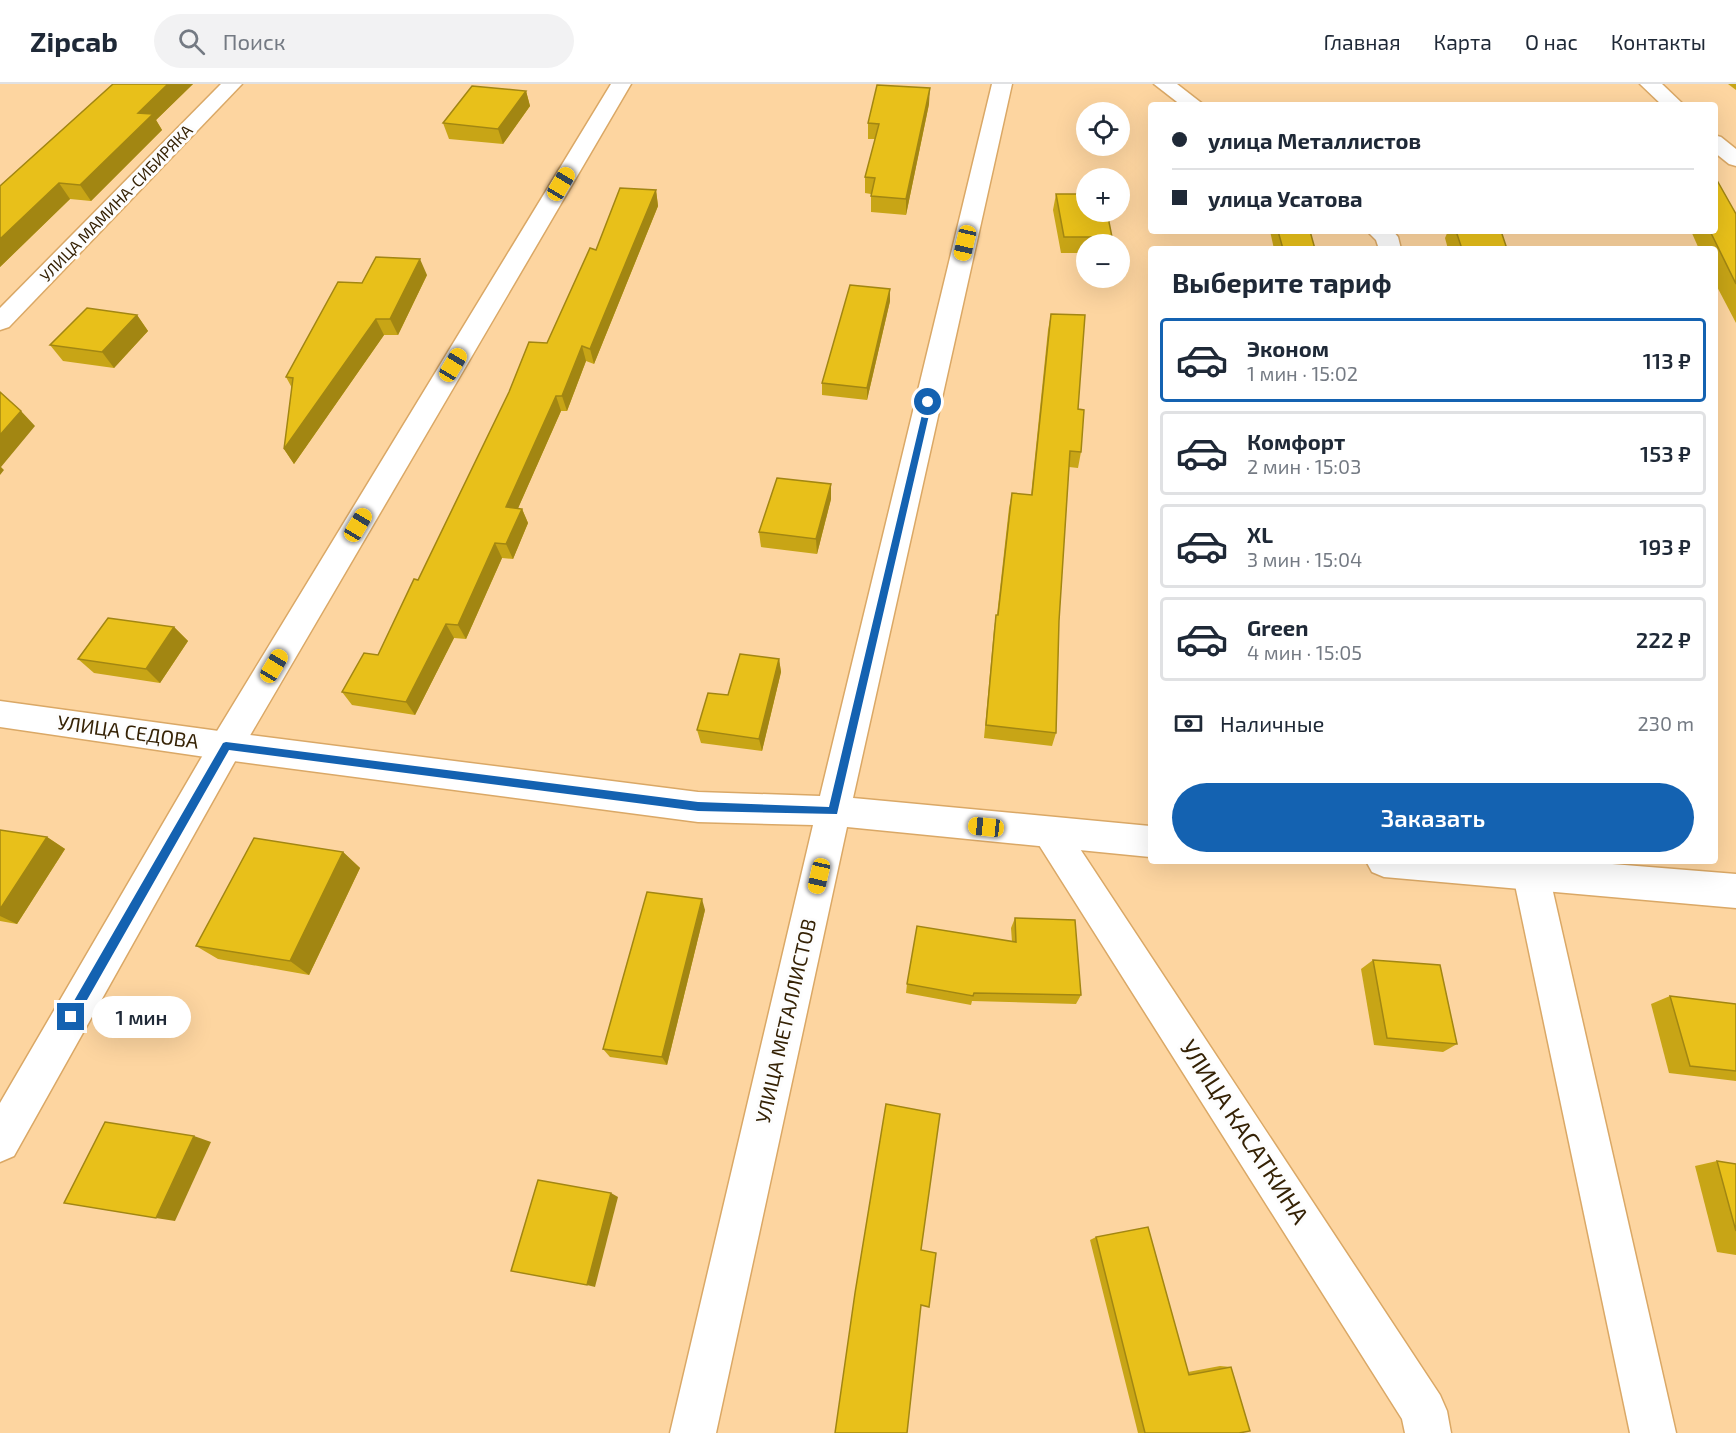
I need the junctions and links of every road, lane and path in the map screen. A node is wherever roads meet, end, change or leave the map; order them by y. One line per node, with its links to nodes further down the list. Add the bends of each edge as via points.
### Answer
1 (232, 84): 10 (street, УЛИЦА МАМИНА-СИБИРЯКА)
2 (621, 84): 12 (street)
3 (1002, 84): 13 (street, УЛИЦА МЕТАЛЛИСТОВ)
4 (1164, 84): 6 (street)
5 (1650, 84): 7 (street)
6 (1190, 102)
7 (1671, 102)
8 (1718, 144): 9 (street)
9 (1736, 160)
10 (0, 322)
11 (0, 714): 12 (street, УЛИЦА СЕДОВА)
12 (226, 746): 13 (street, УЛИЦА СЕДОВА, via 698,807); 19 (street)
13 (833, 811): 14 (street, УЛИЦА СЕДОВА); 20 (street, УЛИЦА МЕТАЛЛИСТОВ)
14 (1051, 834): 15 (street, УЛИЦА СЕДОВА); 21 (street, УЛИЦА КАСАТКИНА, via 1424,1412)
15 (1148, 842)
16 (1457, 864): 17 (street)
17 (1530, 867): 18 (street); 22 (street)
18 (1736, 891)
19 (0, 1142)
20 (693, 1433)
21 (1428, 1433)
22 (1653, 1433)

